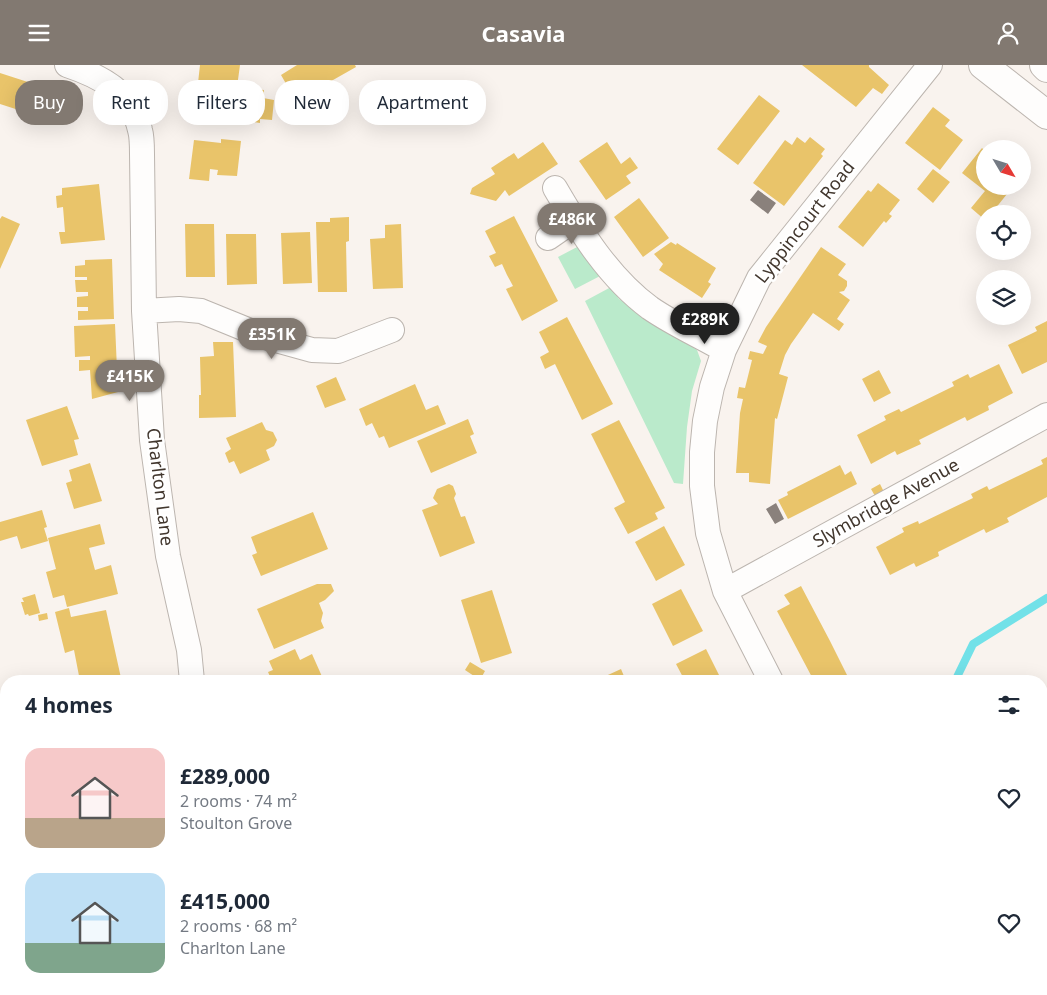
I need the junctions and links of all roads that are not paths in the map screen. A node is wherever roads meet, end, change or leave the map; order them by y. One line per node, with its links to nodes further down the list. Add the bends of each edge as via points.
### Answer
1 (67, 65): 10 (street, Charlton Lane, via 92,73 110,84 134,111 140,130)
2 (930, 65): 12 (street, Lyppincourt Road, via 759,278)
3 (984, 65): 6 (main road)
4 (1044, 65): 5 (main road)
5 (1047, 67)
6 (1047, 115)
7 (555, 188): 8 (street)
8 (574, 221): 9 (street); 12 (street, via 629,290 651,308)
9 (548, 238)
10 (144, 311): 11 (street, via 201,311 265,337 312,351 338,351); 15 (street, Charlton Lane, via 152,441 168,555)
11 (392, 330)
12 (724, 350): 14 (street, Lyppincourt Road, via 705,421 702,486 708,533)
13 (1047, 415): 14 (street, Slymbridge Avenue)
14 (725, 591): 16 (street, Lyppincourt Road)
15 (191, 675)
16 (768, 675)

